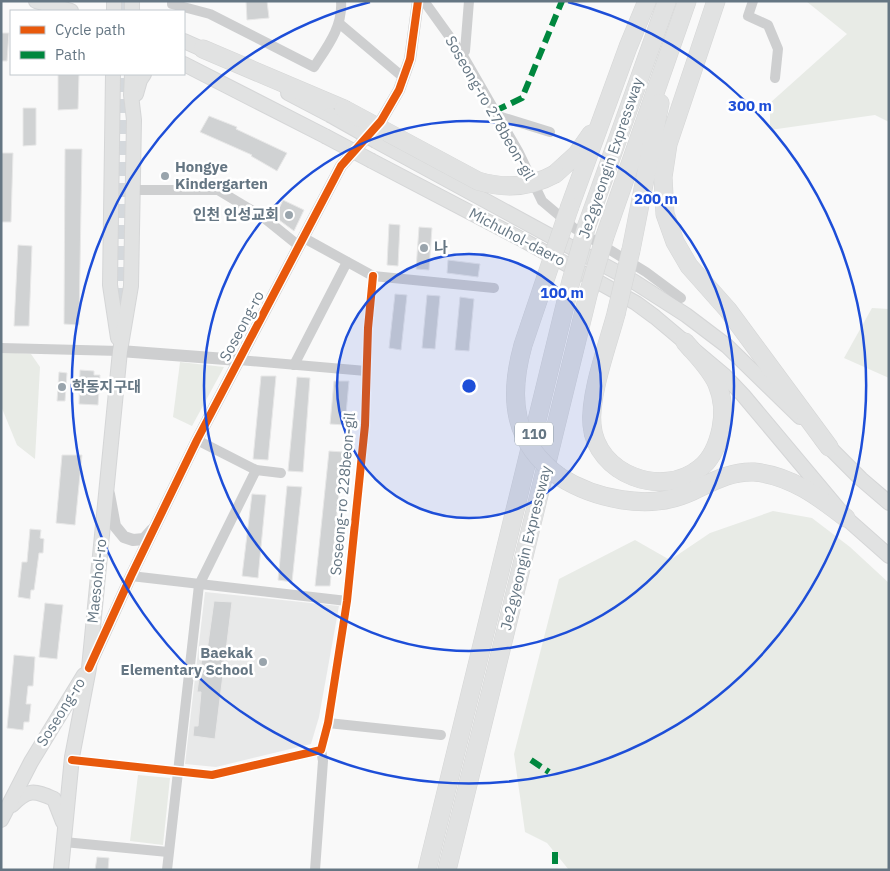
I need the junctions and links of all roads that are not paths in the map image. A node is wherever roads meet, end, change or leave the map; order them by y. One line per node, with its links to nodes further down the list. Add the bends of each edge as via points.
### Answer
1 (36, 1): 12 (main road)
2 (341, 1): 13 (street)
3 (418, 1): 22 (street, Soseong-ro, via 410,59)
4 (424, 1): 17 (street, Soseong-ro 278beon-gil)
5 (470, 1): 17 (street, via 465,51)
6 (647, 1): 26 (highway)
7 (667, 1): 64 (highway, Je2gyeongin Expressway / 110, bridge, via 587,226 571,281)
8 (687, 1): 15 (highway, Je2gyeongin Expressway / 110)
9 (716, 1): 44 (highway, via 674,124 664,165 665,214 675,242 690,266 728,310)
10 (753, 1): 23 (street, via 748,16 768,25 778,49)
11 (172, 3): 13 (street, via 210,14 314,67)
12 (67, 10)
13 (340, 24): 22 (street)
14 (185, 41): 16 (main road)
15 (671, 46): 37 (highway, bridge, via 631,250 596,389 592,426 597,445 608,460 633,477 671,481 687,476 706,463 717,441 723,415 720,394 712,376); 65 (highway, Je2gyeongin Expressway / 110, bridge, via 588,292)
16 (203, 49): 27 (highway)
17 (462, 54): 28 (street, Soseong-ro 278beon-gil)
18 (187, 67): 37 (main road, Michuhol-daero, bridge, via 523,240 636,303)
19 (113, 75): 25 (main road)
20 (132, 75): 24 (main road)
21 (143, 75): 29 (main road, via 137,89)
22 (404, 78): 32 (street, Soseong-ro, via 381,121 341,166)
23 (775, 78)
24 (131, 95): 25 (main road, via 128,87 122,84 117,86); 29 (main road)
25 (113, 96): 39 (main road, via 110,285)
26 (610, 99): 27 (highway, bridge, via 585,143 566,165 538,182 518,186 478,181); 49 (highway, bridge, via 570,206 517,368 518,417 525,439 539,458 560,477 583,489 610,497 653,501 677,497 729,475 761,473 797,485)
27 (337, 112): 44 (main road, Michuhol-daero, bridge, via 376,141 633,281 686,315 727,346)
28 (498, 116): 30 (street); 36 (street, Soseong-ro 278beon-gil, via 542,201 574,228 646,272)
29 (134, 120): 31 (main road)
30 (550, 132)
31 (133, 190): 32 (street, via 218,190); 39 (main road, via 132,286)
32 (301, 242): 33 (street); 40 (street, Soseong-ro)
33 (347, 262): 34 (street); 41 (street)
34 (373, 276): 35 (street); 42 (street, Soseong-ro 228beon-gil)
35 (494, 288)
36 (681, 298)
37 (685, 342): 49 (main road, Michuhol-daero, via 743,395)
38 (1, 348): 39 (street)
39 (120, 351): 40 (street); 47 (main road, Maesohol-ro)
40 (239, 360): 41 (street); 43 (street, Soseong-ro)
41 (294, 365): 42 (street)
42 (366, 371): 54 (street, Soseong-ro 228beon-gil, via 365,425)
43 (197, 440): 45 (street); 50 (street, Soseong-ro)
44 (829, 447): 48 (main road, Michuhol-daero)
45 (256, 470): 46 (street); 53 (street)
46 (282, 473)
47 (108, 479): 50 (street, via 115,526 124,537 144,539); 55 (main road, Maesohol-ro)
48 (889, 503)
49 (846, 518): 51 (main road, Michuhol-daero)
50 (155, 526): 52 (street, Soseong-ro)
51 (889, 556)
52 (131, 576): 53 (street); 55 (street, Soseong-ro)
53 (199, 585): 54 (street); 60 (street)
54 (347, 600): 56 (street, Soseong-ro 228beon-gil)
55 (89, 668): 59 (main road, Maesohol-ro); 61 (main road, Soseong-ro, via 31,762)
56 (328, 723): 57 (street); 58 (street, Soseong-ro 228beon-gil)
57 (441, 735)
58 (321, 750): 60 (street, via 219,774); 68 (street, Soseong-ro 228beon-gil, via 323,761)
59 (72, 760): 60 (street); 62 (main road, Maesohol-ro)
60 (177, 771): 63 (street)
61 (3, 815): 62 (main road, via 23,794 39,793 54,799)
62 (64, 836): 63 (street); 66 (main road, Maesohol-ro)
63 (168, 852): 67 (street)
64 (428, 866)
65 (447, 869)
66 (61, 870)
67 (167, 870)
68 (315, 870)

